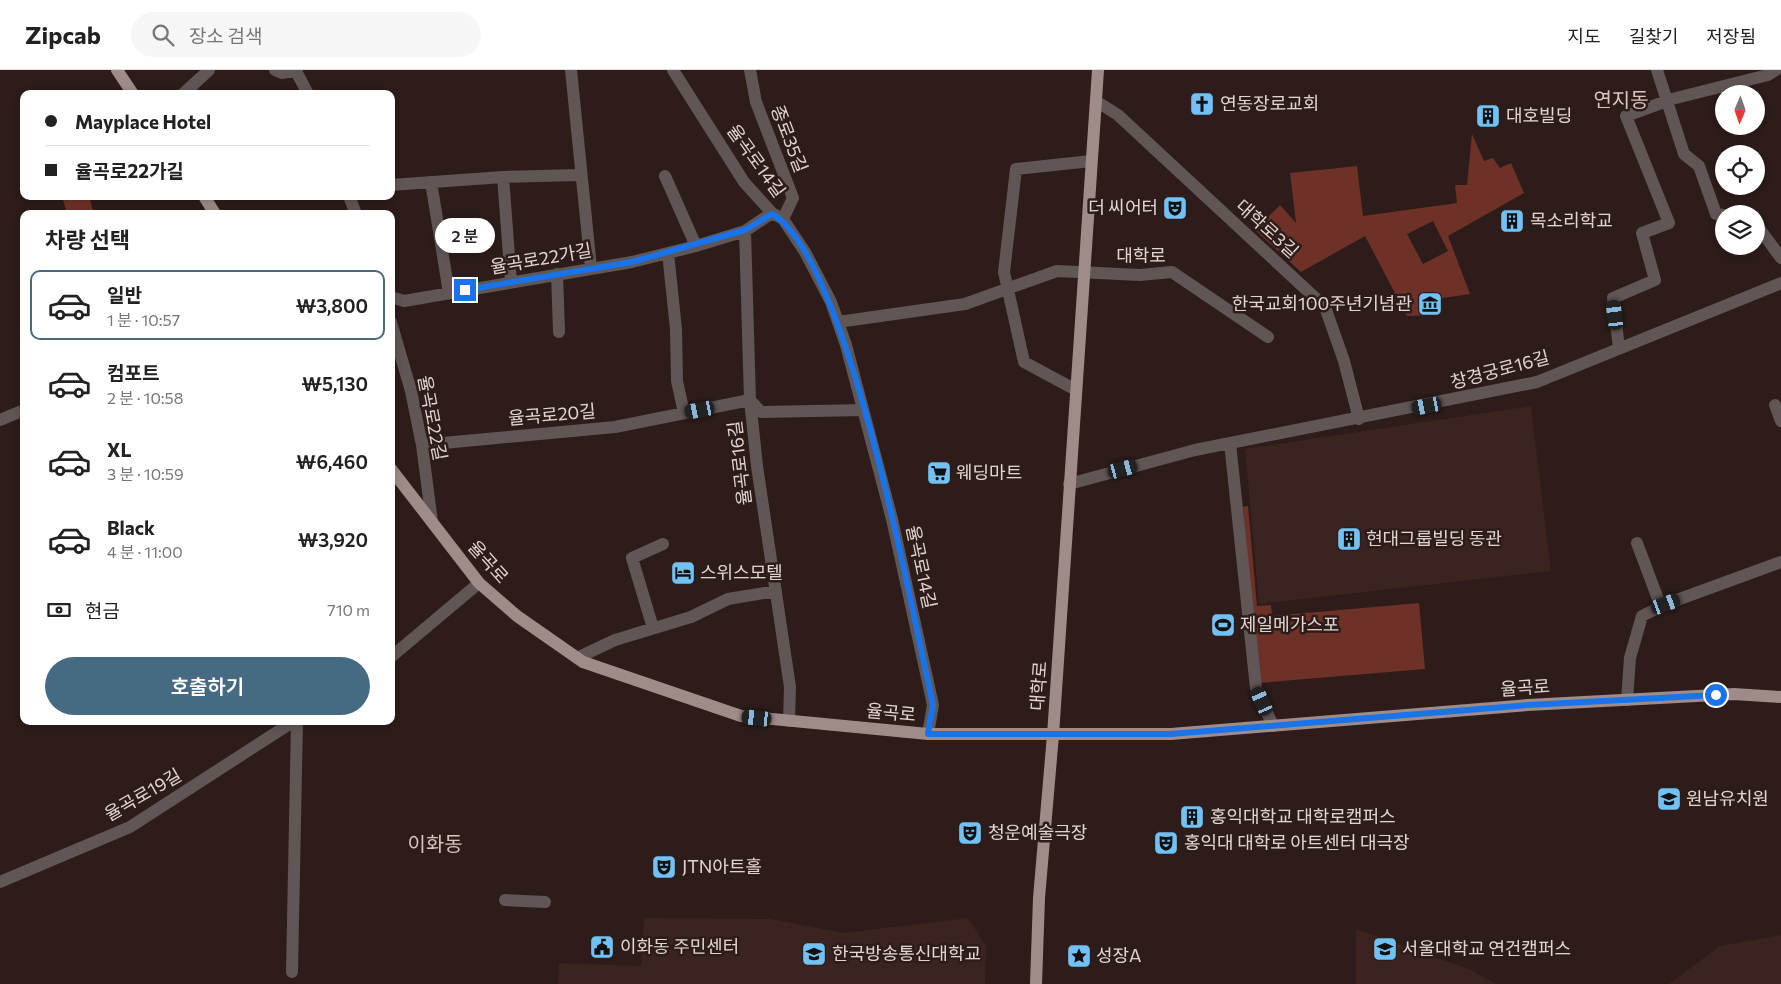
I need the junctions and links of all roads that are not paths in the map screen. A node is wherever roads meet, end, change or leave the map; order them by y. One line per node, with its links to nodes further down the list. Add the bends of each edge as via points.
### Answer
1 (117, 70): 11 (main road)
2 (209, 70): 12 (street)
3 (275, 70): 10 (street, via 282,73)
4 (571, 70): 17 (street)
5 (673, 70): 23 (street, 율곡로14길, via 744,182)
6 (750, 70): 23 (street, 종로35길, via 756,102 793,198)
7 (1098, 70): 14 (main road, 대학로)
8 (1657, 70): 15 (street)
9 (1776, 70): 15 (street, via 1768,75)
10 (296, 71): 13 (street)
11 (131, 90)
12 (187, 90)
13 (306, 90)
14 (1096, 101): 16 (main road, 대학로); 48 (street, 대학로3길, via 1118,114 1325,307)
15 (1667, 102): 22 (street, via 1684,154 1699,166); 41 (street, via 1626,116 1669,223 1642,233 1655,280 1613,298)
16 (1091, 161): 30 (main road, 대학로); 34 (street, via 1016,169 1004,272)
17 (581, 175): 19 (street); 29 (street)
18 (665, 176): 26 (street)
19 (503, 177): 20 (street); 32 (street)
20 (431, 182): 21 (street); 35 (street)
21 (395, 185)
22 (1715, 211)
23 (778, 216): 24 (street); 37 (street, 율곡로14길, via 805,252)
24 (745, 230): 26 (street, 율곡로22가길); 43 (street, 율곡로16길)
25 (1765, 236): 28 (street)
26 (696, 246): 27 (street, 율곡로22가길)
27 (668, 253): 29 (street, 율곡로22가길); 47 (street, via 676,329 677,381)
28 (1781, 258)
29 (591, 268): 31 (street, 율곡로22가길)
30 (1084, 271): 34 (street, 대학로, via 1057,270); 40 (street, 대학로, via 1140,275 1172,272); 42 (main road, 대학로)
31 (557, 274): 32 (street, 율곡로22가길); 38 (street)
32 (511, 282): 35 (street, 율곡로22가길)
33 (1781, 283): 41 (street, 창경궁로16길)
34 (1007, 289): 37 (street, 대학로, via 965,304); 42 (street, via 1024,362)
35 (449, 292): 36 (street, 율곡로22가길, via 404,301)
36 (395, 298)
37 (838, 322): 45 (street, 율곡로14길)
38 (559, 332)
39 (395, 336): 52 (street, 율곡로22길)
40 (1268, 337)
41 (1619, 348): 48 (street, 창경궁로16길, via 1537,382)
42 (1076, 390): 54 (main road, 대학로)
43 (750, 400): 45 (street, via 761,412); 47 (street, 율곡로20길); 60 (street, 율곡로16길)
44 (1775, 405): 50 (street)
45 (863, 410): 71 (street, 율곡로14길, via 892,519 933,705)
46 (20, 412): 49 (street)
47 (684, 413): 52 (street, 율곡로20길, via 615,427)
48 (1359, 419): 51 (street, 창경궁로16길)
49 (0, 420)
50 (1781, 421)
51 (1230, 443): 54 (street, 창경궁로16길); 70 (street, via 1256,688)
52 (422, 444): 55 (street, 율곡로22길)
53 (395, 474): 55 (main road, 율곡로)
54 (1069, 484): 72 (main road, 대학로)
55 (432, 522): 59 (main road, 율곡로)
56 (1636, 543): 61 (street)
57 (663, 544): 62 (street, via 632,558)
58 (1781, 562): 61 (street)
59 (479, 583): 63 (street); 64 (main road, 율곡로, via 517,616)
60 (776, 591): 62 (street, via 728,599 690,617); 67 (street, 율곡로16길, via 790,687)
61 (1661, 606): 66 (street, via 1642,616 1630,658)
62 (653, 628): 64 (street, via 615,640)
63 (395, 653)
64 (577, 658): 67 (main road, 율곡로, via 741,716)
65 (1781, 697): 66 (main road, 율곡로, via 1734,694)
66 (1626, 700): 70 (main road, 율곡로)
67 (789, 721): 71 (main road, 율곡로)
68 (289, 725): 73 (street, 율곡로19길, via 130,827)
69 (295, 725): 76 (street, 율곡로19길)
70 (1273, 726): 72 (main road, 율곡로, via 1171,734)
71 (928, 734): 72 (main road, 율곡로)
72 (1053, 735): 77 (main road, 대학로, via 1039,898)
73 (0, 882)
74 (505, 900): 75 (street)
75 (545, 902)
76 (292, 972)
77 (1036, 984)

